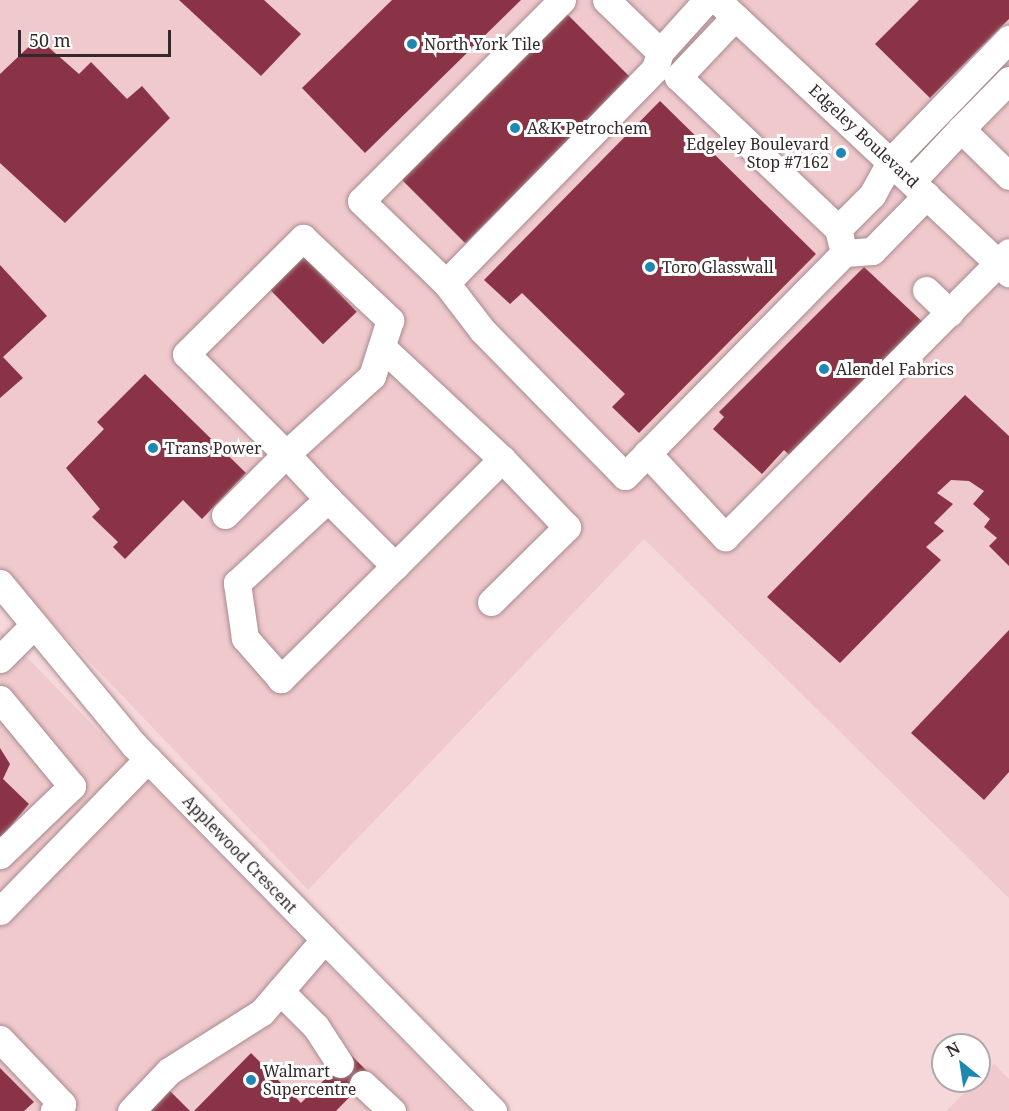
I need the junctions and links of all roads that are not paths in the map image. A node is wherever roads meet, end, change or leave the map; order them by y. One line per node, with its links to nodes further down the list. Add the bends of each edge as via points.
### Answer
1 (562, 0): 14 (street, via 361,201)
2 (606, 0): 6 (street)
3 (707, 0): 6 (street)
4 (726, 8): 6 (street); 9 (street, Edgeley Boulevard)
5 (1009, 39): 9 (street)
6 (664, 66): 12 (street); 14 (street)
7 (1009, 80): 8 (street)
8 (961, 129): 10 (street); 11 (street)
9 (891, 161): 11 (street, Edgeley Boulevard); 12 (street)
10 (1009, 176)
11 (920, 188): 12 (street, via 872,251); 13 (street, Edgeley Boulevard)
12 (841, 241): 18 (street)
13 (1005, 262): 16 (street)
14 (446, 283): 18 (street, via 482,330 625,476)
15 (926, 290): 16 (street)
16 (950, 313): 18 (street, via 725,537)
17 (384, 349): 19 (street, via 372,375); 19 (street, via 390,320 303,238 186,354); 20 (street)
18 (647, 453)
19 (286, 454): 21 (street); 22 (street)
20 (502, 459): 23 (street); 25 (street, via 567,527)
21 (328, 499): 23 (street); 23 (street, via 237,584 245,638 281,679)
22 (225, 515)
23 (395, 566)
24 (0, 583): 26 (street, Applewood Crescent)
25 (491, 602)
26 (34, 625): 27 (street); 29 (street, Applewood Crescent)
27 (0, 659)
28 (0, 699): 30 (street, via 72,786)
29 (148, 759): 31 (street); 32 (street, Applewood Crescent)
30 (0, 855)
31 (0, 911)
32 (324, 940): 33 (street); 40 (street, Applewood Crescent)
33 (280, 991): 35 (street, via 316,1027); 38 (street, via 262,1012 169,1071)
34 (0, 1039): 37 (street, via 62,1104)
35 (340, 1064)
36 (363, 1084): 39 (street)
37 (54, 1111)
38 (131, 1111)
39 (392, 1111)
40 (493, 1111)

